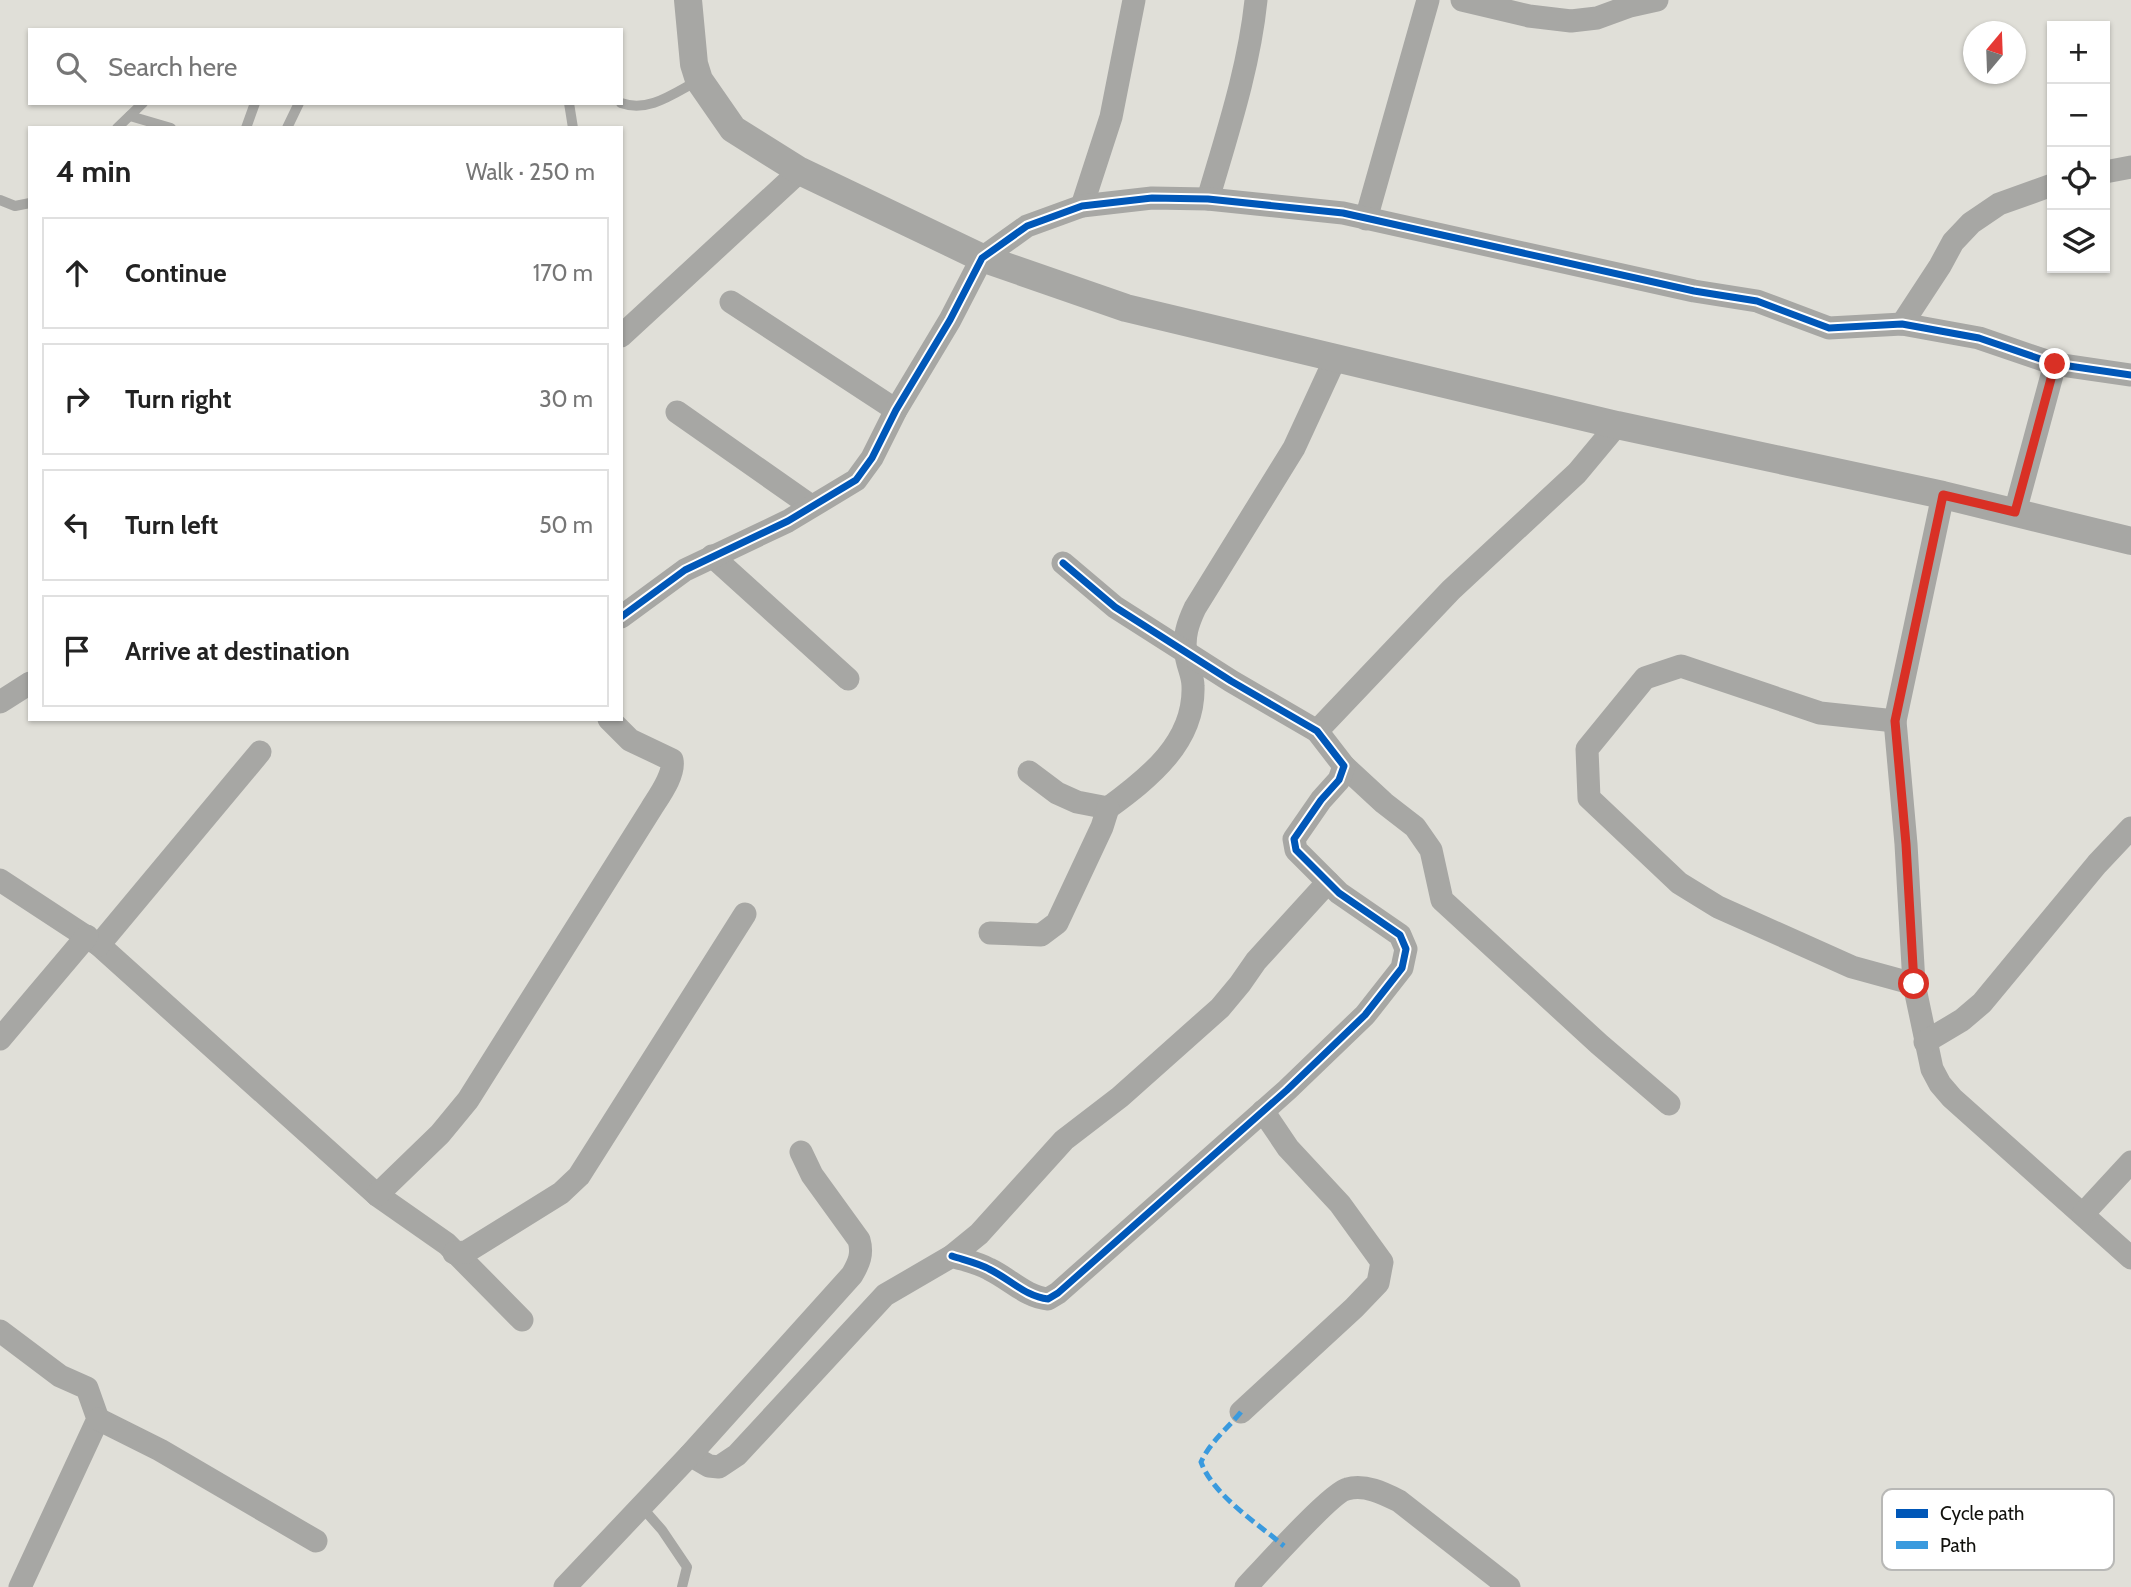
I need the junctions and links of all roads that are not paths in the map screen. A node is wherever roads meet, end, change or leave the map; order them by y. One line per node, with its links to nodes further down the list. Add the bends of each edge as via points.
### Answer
1 (688, 0): 7 (street)
2 (1134, 0): 26 (street, via 1111,117)
3 (1256, 0): 23 (street, via 1238,95)
4 (1427, 0): 27 (street)
5 (1462, 0): 6 (street, via 1571,21)
6 (1657, 1)
7 (699, 80): 8 (lane, via 652,104); 20 (street, via 733,129)
8 (623, 103)
9 (141, 105): 13 (lane)
10 (253, 105): 16 (lane)
11 (298, 105): 17 (lane)
12 (569, 105): 18 (lane)
13 (130, 116): 14 (lane); 15 (lane)
14 (119, 126)
15 (164, 126)
16 (247, 126)
17 (287, 126)
18 (573, 126)
19 (2131, 167): 21 (street)
20 (800, 171): 28 (street); 31 (street)
21 (2110, 171)
22 (2047, 187): 30 (street, via 1999,204 1971,223 1953,242)
23 (1208, 199): 26 (street, via 1153,198); 27 (street)
24 (0, 200): 25 (lane, via 15,206)
25 (28, 203)
26 (1082, 206): 28 (street, via 1027,226)
27 (1366, 219): 30 (street, via 1757,301 1829,328)
28 (982, 258): 32 (street, via 1126,308); 35 (street)
29 (730, 302): 35 (street)
30 (1902, 324): 33 (street, via 1979,338)
31 (623, 334)
32 (1336, 357): 37 (street); 45 (street, via 1294,448 1195,608 1186,628)
33 (2055, 364): 34 (street); 40 (street)
34 (2131, 375)
35 (896, 411): 39 (street, via 856,480)
36 (677, 412): 39 (street)
37 (1617, 425): 38 (street); 51 (street, via 1577,473 1451,590)
38 (1943, 495): 40 (street); 50 (street)
39 (811, 506): 42 (street)
40 (2015, 512): 41 (street)
41 (2131, 541)
42 (712, 556): 44 (street); 46 (street)
43 (1062, 564): 45 (street, via 1115,607)
44 (623, 616)
45 (1186, 653): 51 (street); 55 (street, via 1193,684 1190,719 1182,737 1148,778)
46 (848, 679)
47 (28, 684): 48 (street)
48 (0, 702)
49 (611, 721): 69 (street, via 630,740 672,760 669,776 468,1100)
50 (1895, 721): 62 (street); 62 (street, via 1820,713 1681,666 1645,678 1587,749 1589,798 1679,883 1718,907 1852,967)
51 (1317, 731): 53 (street)
52 (260, 752): 61 (street)
53 (1344, 766): 58 (street, via 1339,780 1294,839 1296,850); 65 (street, via 1415,827 1431,850 1442,900)
54 (1029, 772): 55 (street, via 1057,793)
55 (1108, 808): 60 (street, via 1057,923 1041,935)
56 (2131, 828): 64 (street, via 1982,1003)
57 (0, 880): 61 (street)
58 (1328, 882): 66 (street, via 1400,935 1406,958 1391,985 1365,1015); 72 (street, via 1220,1008 1121,1097 1064,1140 979,1234)
59 (745, 914): 71 (street, via 579,1176 466,1252)
60 (990, 933)
61 (93, 940): 63 (street); 69 (street)
62 (1914, 984): 64 (street)
63 (0, 1039)
64 (1926, 1042): 70 (street, via 1933,1069 1952,1098)
65 (1669, 1104)
66 (1263, 1111): 72 (street, via 1048,1299 1029,1295 986,1267); 76 (street, via 1382,1262 1378,1283)
67 (801, 1152): 78 (street, via 859,1240 860,1262)
68 (2131, 1162): 70 (street)
69 (377, 1195): 71 (street)
70 (2083, 1214): 73 (street)
71 (454, 1253): 74 (street)
72 (952, 1256): 78 (street, via 885,1294 737,1455 719,1467)
73 (2131, 1258)
74 (522, 1320)
75 (0, 1331): 77 (street, via 60,1376 87,1388)
76 (1241, 1412)
77 (98, 1419): 80 (street); 81 (street)
78 (690, 1455): 79 (street)
79 (640, 1505): 82 (street); 83 (lane, via 687,1567)
80 (316, 1541)
81 (20, 1587)
82 (565, 1587)
83 (682, 1587)
84 (1246, 1587): 85 (street, via 1344,1489 1360,1487 1399,1501)
85 (1509, 1587)

